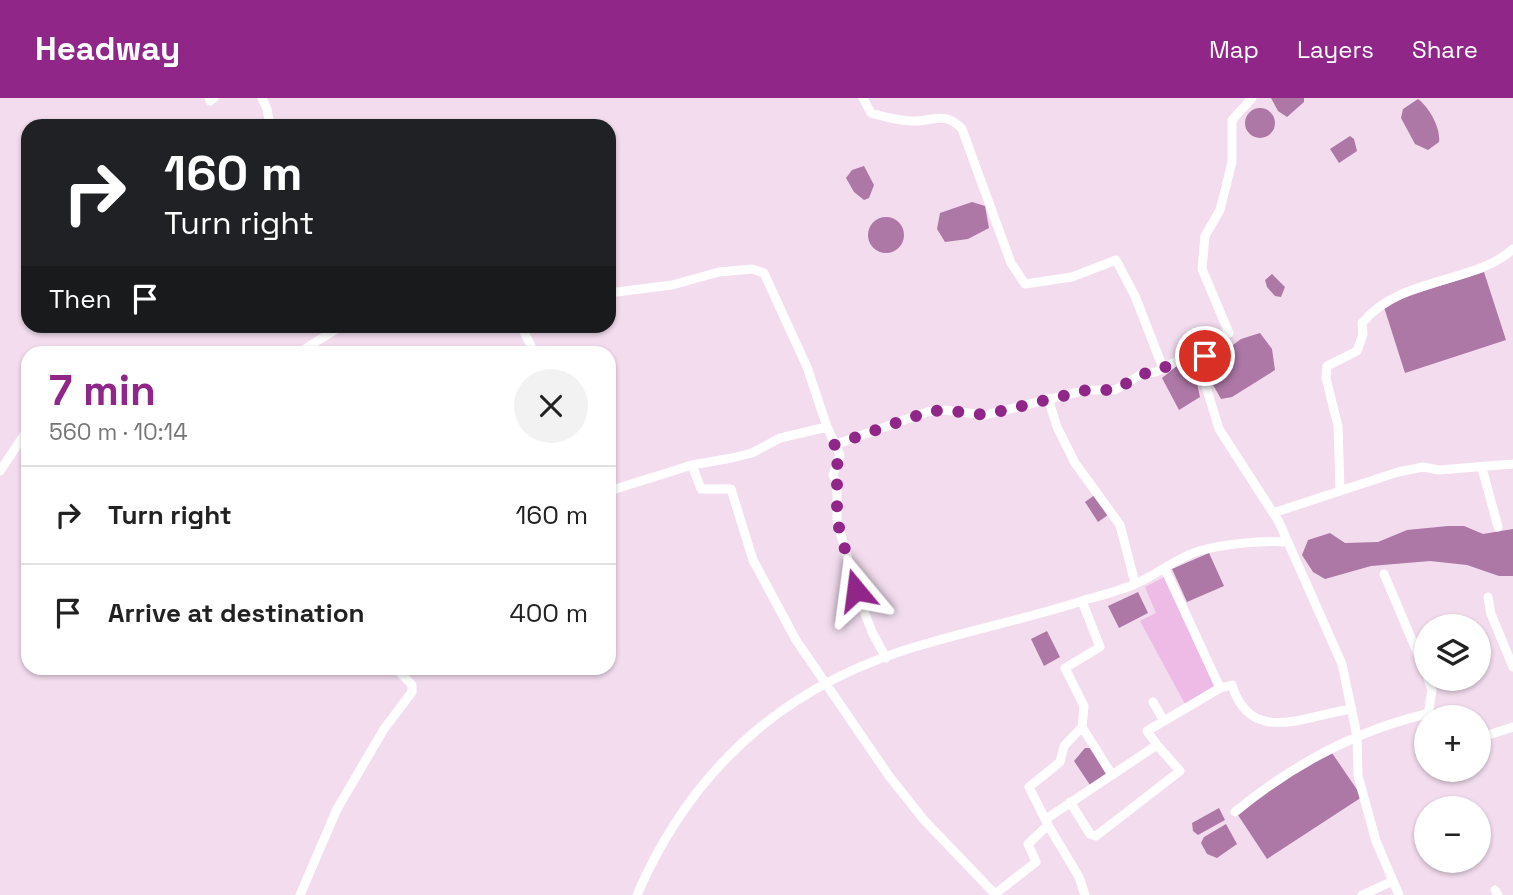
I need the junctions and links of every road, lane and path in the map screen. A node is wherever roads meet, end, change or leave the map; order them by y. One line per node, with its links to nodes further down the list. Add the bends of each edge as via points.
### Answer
1 (262, 98): 4 (street)
2 (863, 98): 10 (street, via 871,113 915,121 936,116 954,119 962,129 1011,263 1025,284 1072,277 1116,260)
3 (1252, 98): 9 (street, via 1232,120 1233,162 1220,210 1205,236 1202,269 1229,333 1211,342)
4 (269, 119)
5 (1513, 248): 20 (street, via 1489,262 1381,304 1362,323 1357,351 1327,366 1338,426)
6 (616, 292): 12 (street, via 672,285 719,272 752,269 764,273 807,367)
7 (330, 333): 8 (street)
8 (310, 346)
9 (1205, 356): 10 (street); 21 (street, via 1200,367 1219,429)
10 (1163, 368): 11 (street, via 1115,390)
11 (1048, 398): 14 (street, via 985,415 927,412); 26 (street, via 1075,463 1120,525)
12 (827, 427): 14 (street); 16 (street, via 780,438 752,453)
13 (21, 440): 18 (street)
14 (834, 445): 30 (street, via 840,455 834,475 837,520 856,590)
15 (1513, 464): 17 (street)
16 (692, 465): 19 (street); 33 (street, via 701,489 731,489 752,560 796,640)
17 (1482, 468): 20 (street, via 1423,467); 22 (street)
18 (0, 471)
19 (616, 489)
20 (1340, 490): 21 (street)
21 (1273, 513): 23 (street)
22 (1498, 527)
23 (1288, 542): 24 (street, via 1198,551); 36 (street, via 1342,664)
24 (1165, 569): 26 (street); 34 (street)
25 (1384, 574): 29 (street)
26 (1135, 583): 28 (street)
27 (1488, 597): 31 (street)
28 (1082, 601): 30 (street); 39 (street, via 1100,646 1065,669 1084,706)
29 (1414, 645)
30 (886, 658): 33 (street)
31 (1513, 667)
32 (403, 675): 50 (street, via 412,692 384,729 337,809)
33 (827, 683): 49 (street, via 924,820); 51 (street, via 786,706 731,751 700,784 666,834)
34 (1220, 688): 36 (street, via 1232,685 1239,703 1252,717 1280,724); 38 (street)
35 (1153, 702): 38 (street)
36 (1352, 709): 42 (street)
37 (1414, 717): 42 (street)
38 (1164, 721): 43 (street, via 1147,732)
39 (1082, 727): 44 (street); 47 (street, via 1064,746 1060,762 1029,788)
40 (1513, 727): 41 (street)
41 (1491, 734)
42 (1357, 736): 46 (street, via 1325,750); 48 (street, via 1357,776)
43 (1157, 745): 44 (street); 45 (street, via 1180,771 1096,836 1090,834)
44 (1112, 775): 45 (street)
45 (1070, 802): 47 (street)
46 (1235, 812)
47 (1047, 822): 49 (street, via 1028,844 1035,864); 52 (street)
48 (1393, 881): 53 (street); 54 (street)
49 (996, 894)
50 (300, 895)
51 (637, 895)
52 (1085, 895)
53 (1362, 895)
54 (1399, 895)

